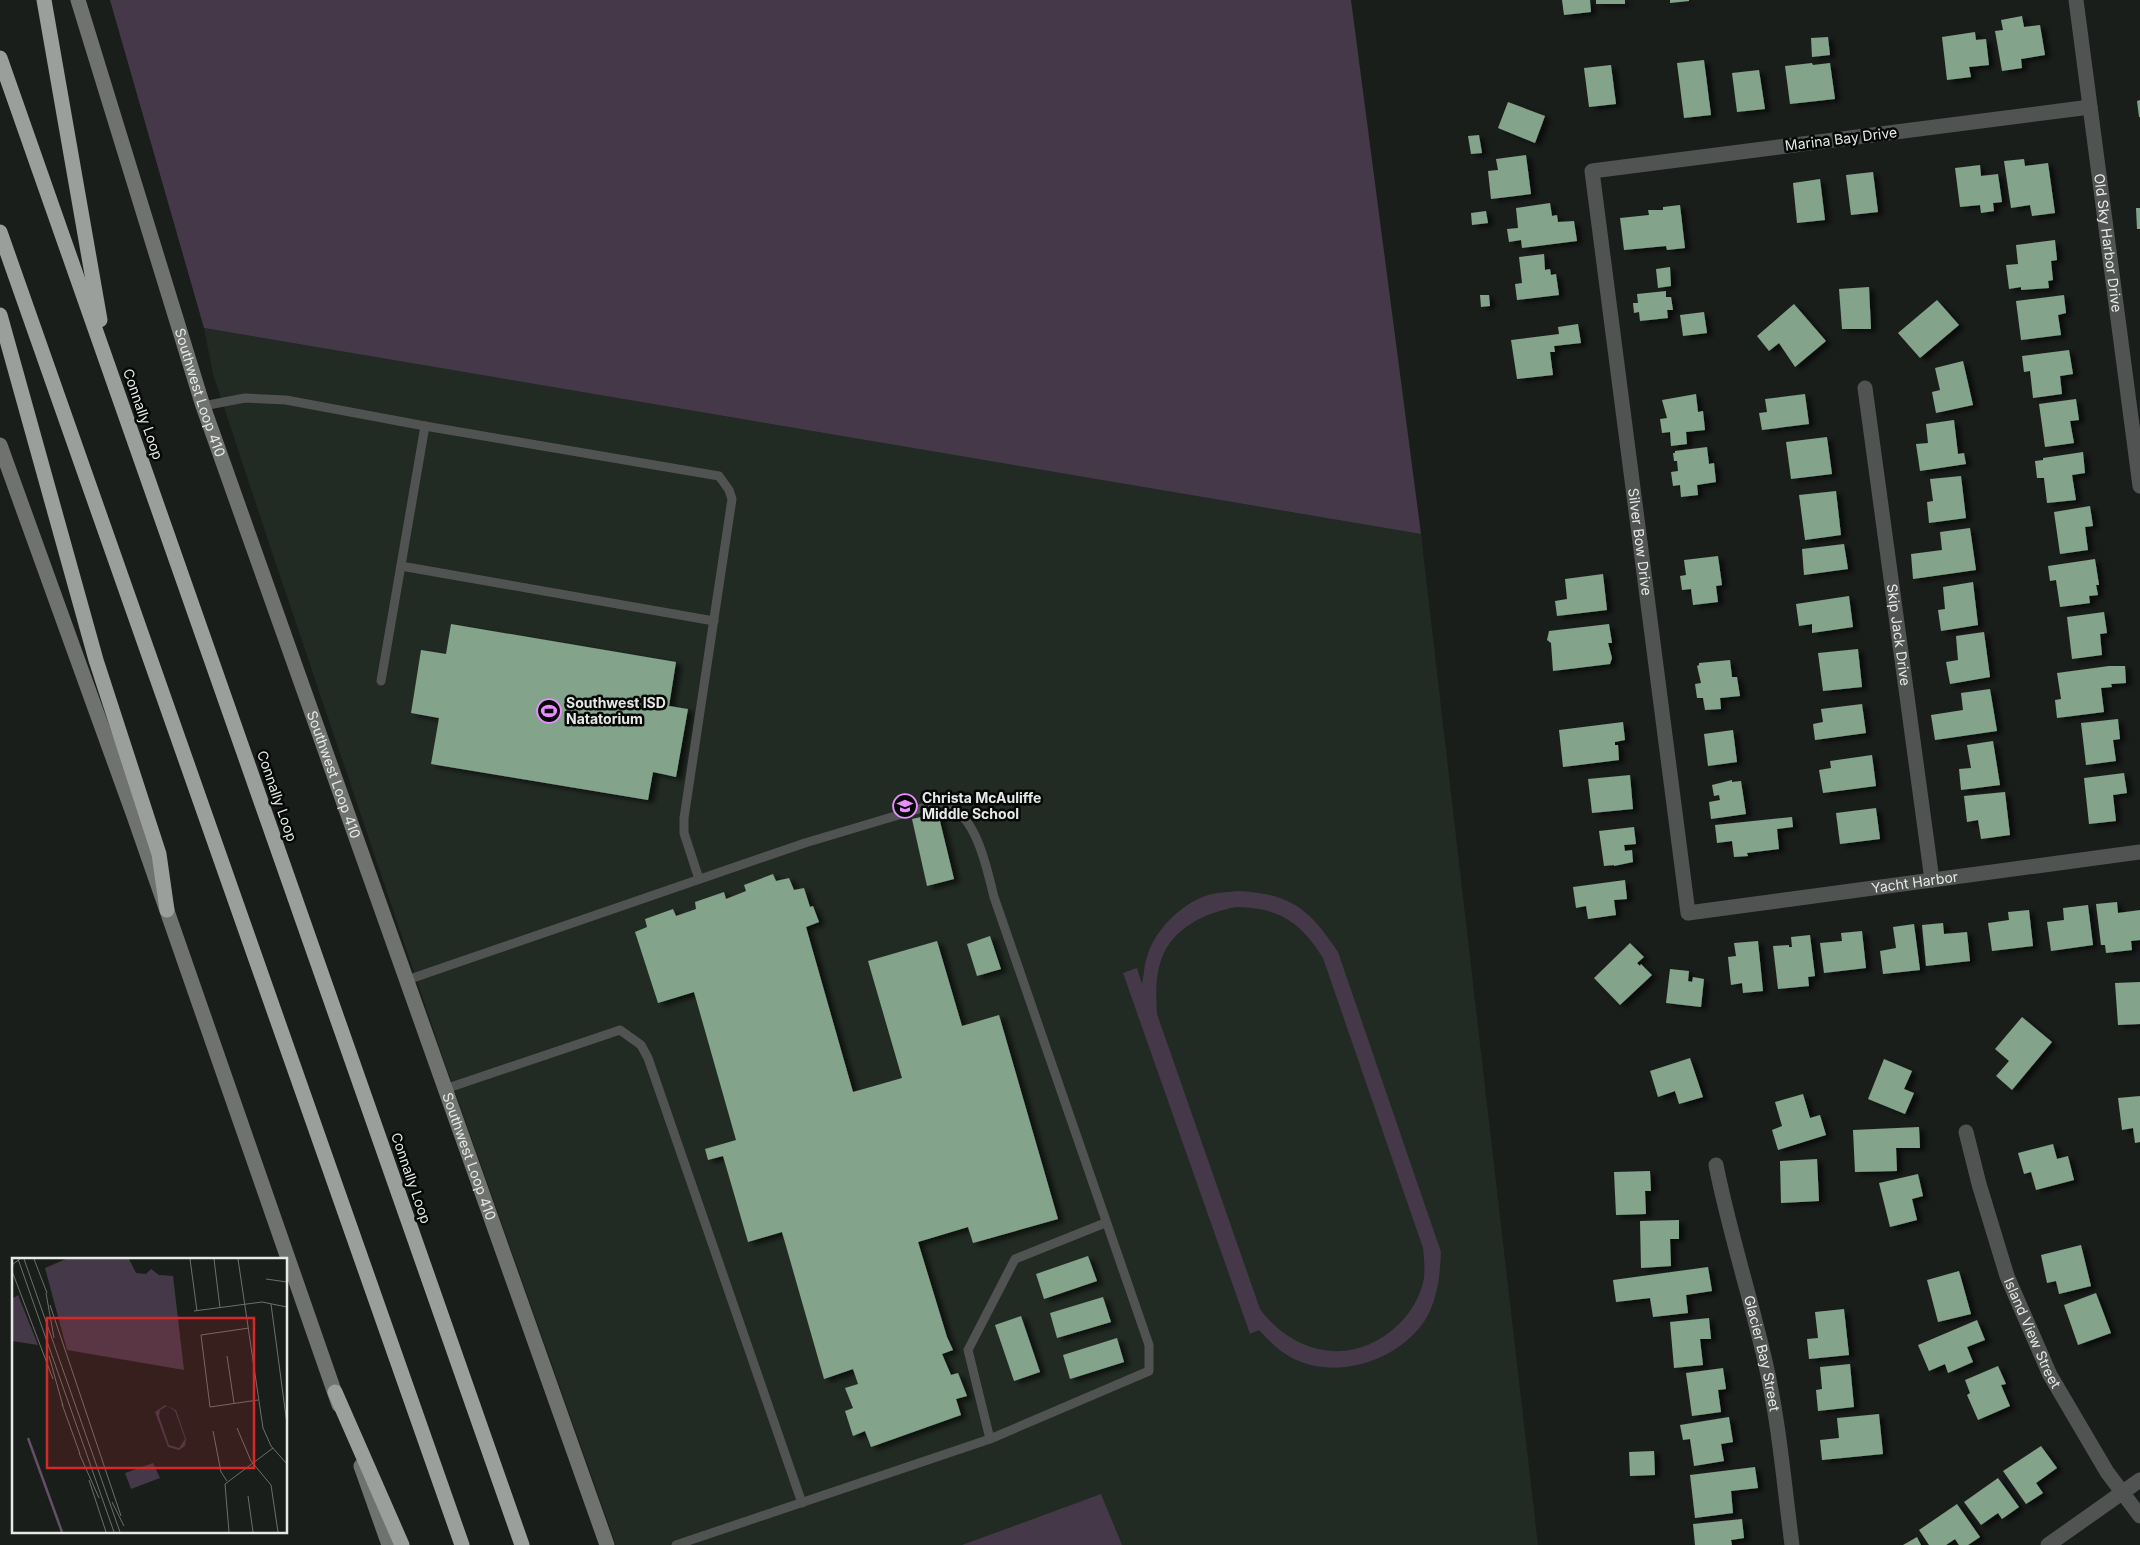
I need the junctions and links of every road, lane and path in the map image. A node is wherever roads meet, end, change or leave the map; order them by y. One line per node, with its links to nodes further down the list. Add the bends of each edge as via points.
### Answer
1 (44, 0): 9 (highway)
2 (78, 0): 11 (main road, Southwest Loop 410)
3 (2076, 0): 5 (street, Old Sky Harbor Drive)
4 (0, 58): 9 (highway, Connally Loop)
5 (2090, 107): 6 (street, Marina Bay Drive); 14 (street, Old Sky Harbor Drive)
6 (1592, 171): 22 (street, Silver Bow Drive)
7 (0, 232): 36 (highway)
8 (0, 315): 21 (highway, via 96,660 159,854)
9 (108, 363): 37 (highway, Connally Loop)
10 (1865, 388): 20 (street, Skip Jack Drive)
11 (203, 406): 12 (lane, via 245,398 286,400); 23 (main road, Southwest Loop 410)
12 (425, 426): 15 (lane); 16 (lane, via 720,476 732,499)
13 (0, 445): 21 (main road)
14 (2140, 486)
15 (401, 566): 16 (lane); 17 (lane)
16 (714, 622): 19 (lane, via 684,818 684,833)
17 (382, 681)
18 (2140, 852): 20 (street, Yacht Harbor)
19 (699, 880): 23 (lane); 27 (lane, via 805,843 942,802 966,818 984,858 997,907)
20 (1932, 880): 22 (street, Yacht Harbor)
21 (167, 910): 28 (main road)
22 (1688, 914)
23 (407, 980): 24 (main road, Southwest Loop 410)
24 (445, 1089): 32 (lane, via 620,1030 641,1045); 38 (main road, Southwest Loop 410)
25 (1966, 1132): 31 (street, Island View Street, via 2007,1276 2050,1375 2106,1472)
26 (1716, 1165): 40 (street, Glacier Bay Street, via 1726,1216 1765,1360 1775,1410)
27 (1106, 1223): 29 (lane, via 1015,1259 968,1350); 29 (lane, via 1149,1344 1149,1371)
28 (335, 1392): 34 (main road); 35 (highway)
29 (990, 1439): 32 (lane)
30 (2140, 1480): 31 (street)
31 (2123, 1492): 33 (street, Island View Street); 41 (street)
32 (802, 1503): 39 (lane)
33 (2140, 1516)
34 (389, 1545)
35 (402, 1545)
36 (462, 1545)
37 (522, 1545)
38 (607, 1545)
39 (676, 1545)
40 (1792, 1545)
41 (2048, 1545)

